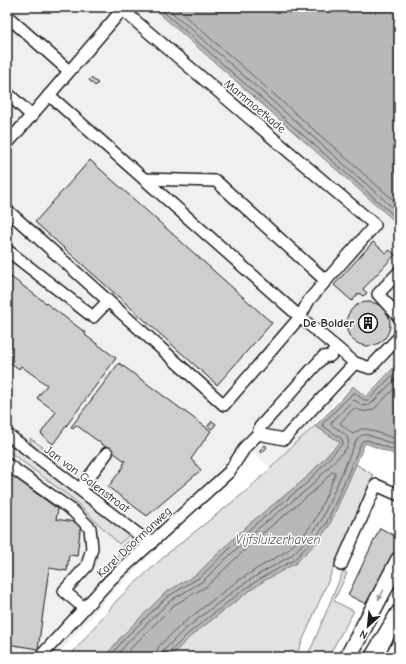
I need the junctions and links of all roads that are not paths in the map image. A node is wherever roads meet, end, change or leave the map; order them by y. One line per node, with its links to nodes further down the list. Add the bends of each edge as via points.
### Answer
1 (120, 8): 3 (street); 12 (street, Mammoetkade, via 375,225)
2 (7, 16): 3 (street)
3 (70, 71): 5 (street)
4 (7, 93): 6 (street)
5 (49, 95): 6 (street); 8 (street)
6 (32, 116): 7 (street)
7 (7, 144)
8 (144, 179): 12 (street, via 216,181); 15 (street)
9 (7, 210): 13 (street)
10 (7, 250): 13 (street, via 93,317)
11 (399, 272): 14 (street, via 378,294)
12 (326, 281): 15 (street)
13 (108, 301): 15 (street, via 224,405)
14 (398, 314)
15 (300, 317): 17 (street)
16 (399, 337): 18 (street, via 370,368)
17 (337, 348): 18 (street); 20 (street, Karel Doormanweg, via 330,356 324,357 260,427)
18 (355, 363): 20 (street, via 284,439)
19 (7, 434): 23 (street, Jan van Galenstraat)
20 (258, 434): 25 (street, Karel Doormanweg, via 246,446 229,472)
21 (107, 453): 23 (street)
22 (7, 464): 28 (street, via 72,511 90,528 92,548 87,566 64,591)
23 (80, 489): 25 (street, Jan van Galenstraat)
24 (399, 495): 27 (street, via 376,486)
25 (151, 544): 28 (street, Karel Doormanweg, via 110,580)
26 (399, 560): 31 (highway, one-way to 31)
27 (341, 565)
28 (84, 608): 30 (street, Karel Doormanweg)
29 (399, 613): 32 (highway)
30 (40, 657)
31 (348, 657)
32 (373, 657)

